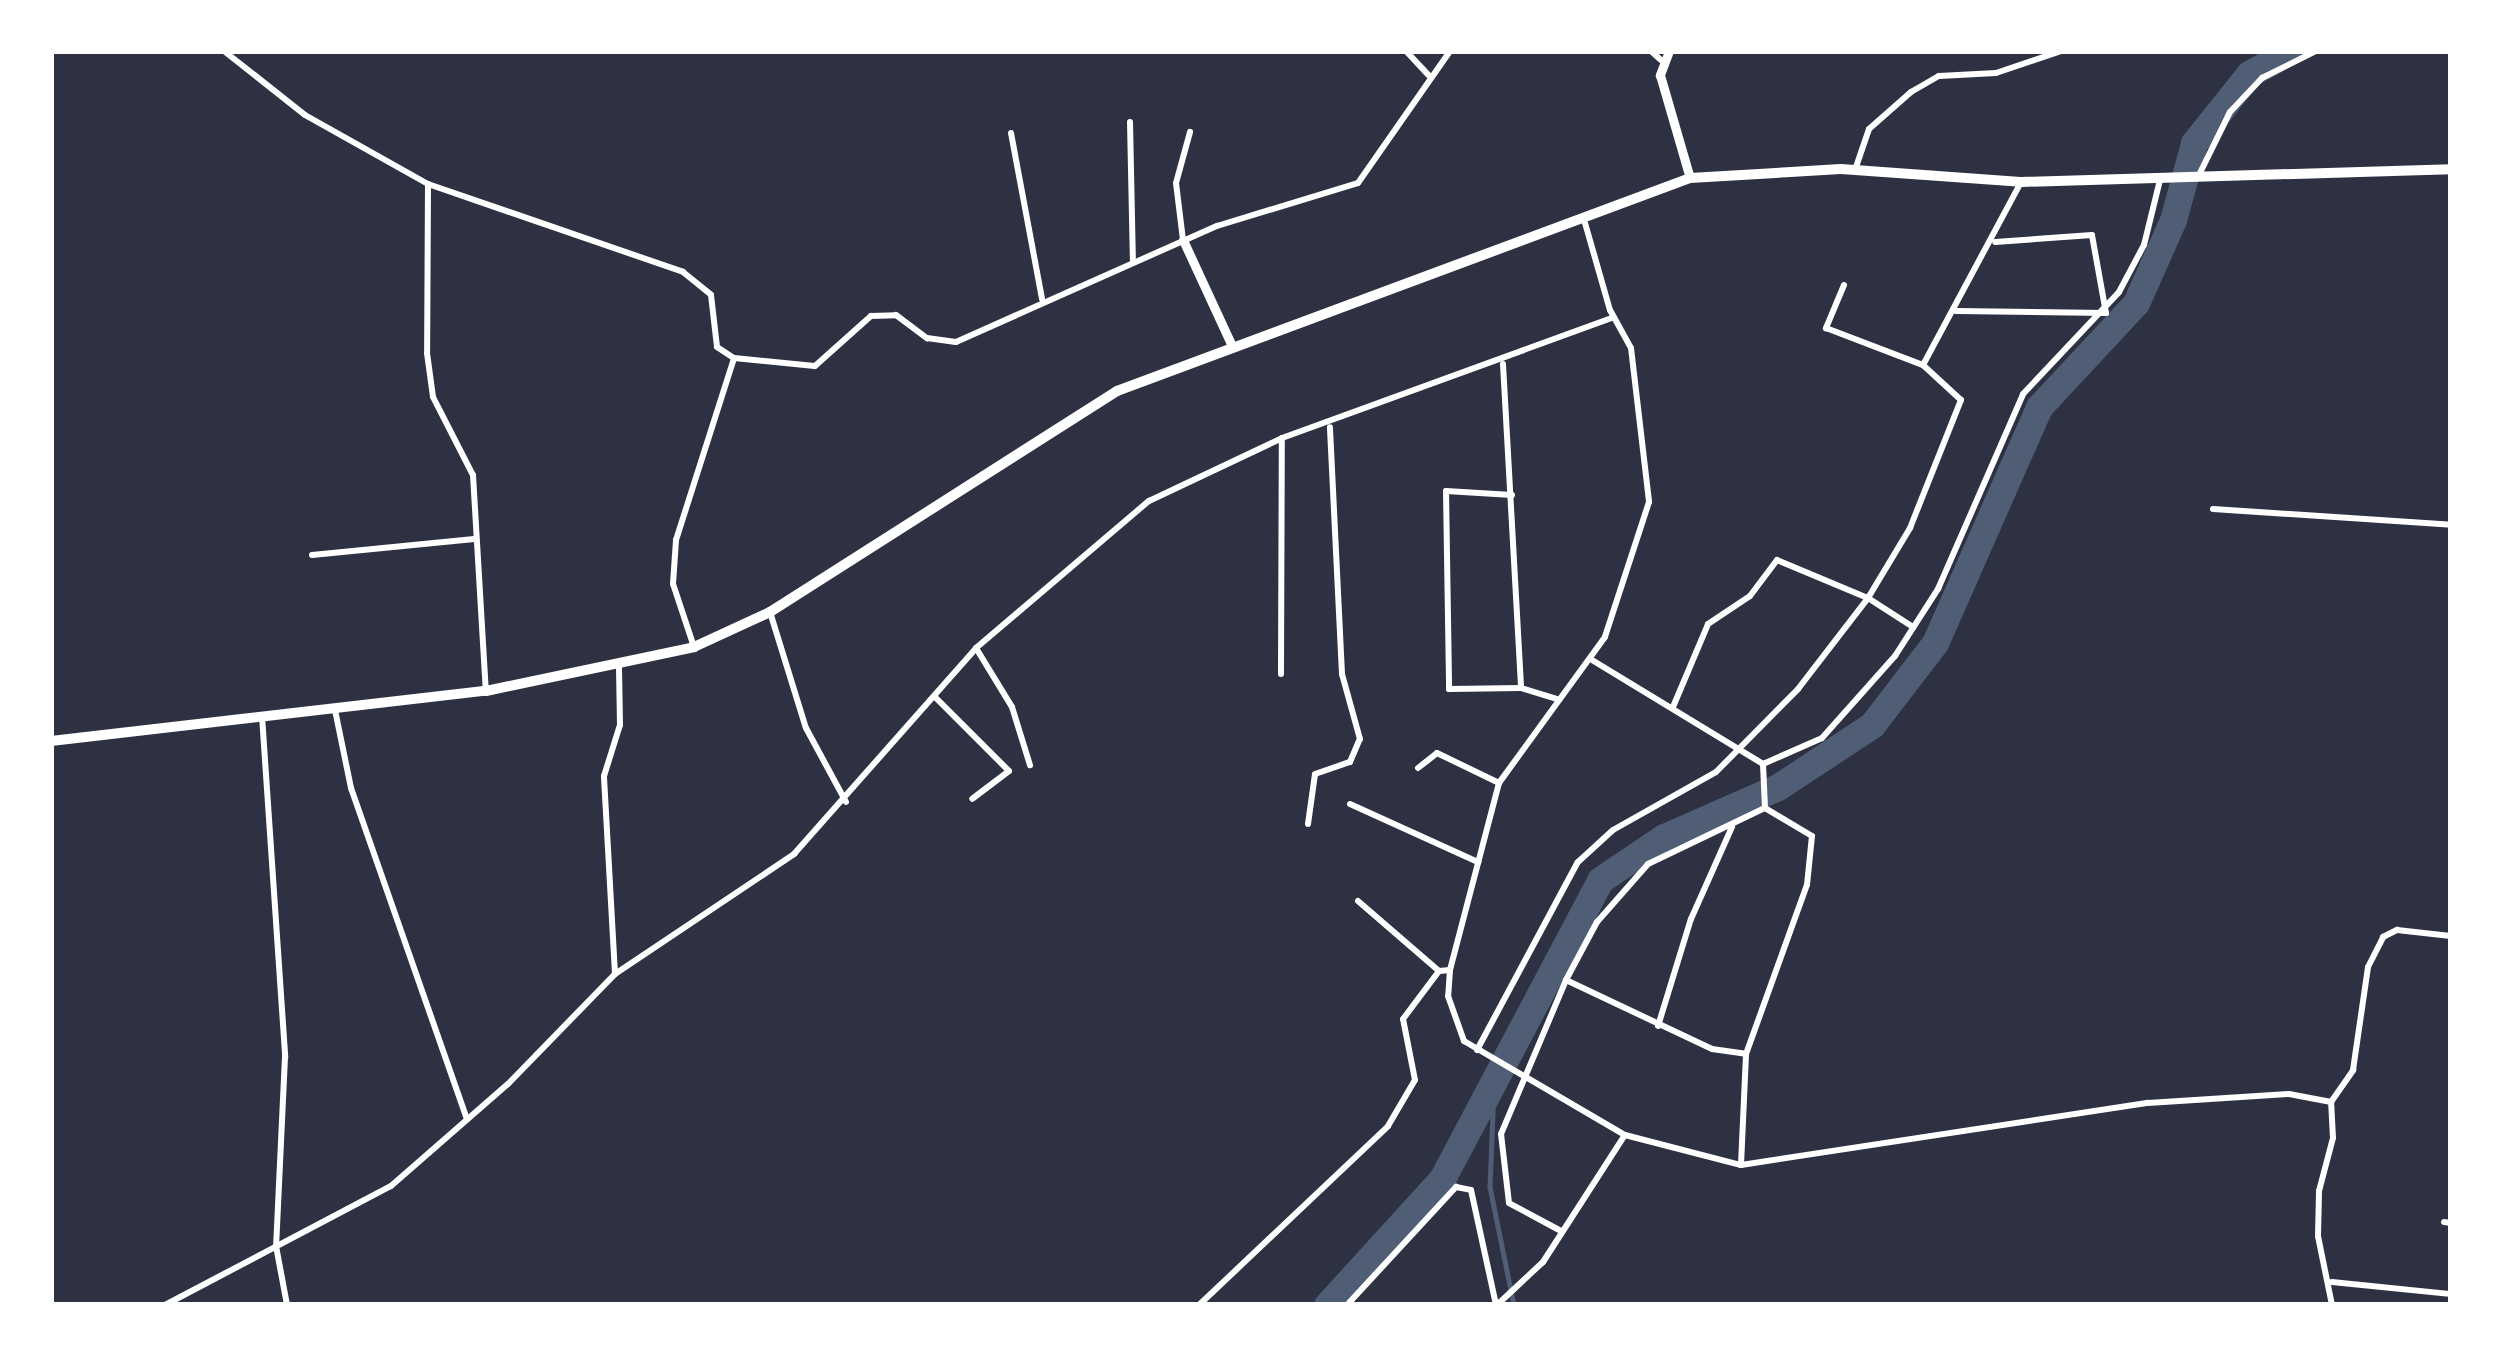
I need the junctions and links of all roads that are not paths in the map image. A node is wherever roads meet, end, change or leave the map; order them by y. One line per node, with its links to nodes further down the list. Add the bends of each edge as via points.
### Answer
1 (224, 51): 18 (street, via 305,115)
2 (1406, 51): 8 (street)
3 (1450, 51): 8 (street)
4 (1652, 51): 7 (street)
5 (2061, 51): 12 (street, via 1996,74 1939,76 1911,92 1869,129)
6 (2316, 51): 14 (street, via 2262,78 2230,112)
7 (1665, 55): 15 (street)
8 (1429, 76): 20 (street, via 1358,183)
9 (1130, 122): 22 (street)
10 (1190, 132): 20 (street, via 1176,182)
11 (1011, 133): 24 (street)
12 (1855, 170): 15 (main road); 17 (main road)
13 (2451, 170): 14 (main road)
14 (2194, 177): 16 (main road)
15 (1690, 178): 19 (main road)
16 (2164, 179): 17 (main road); 26 (street, via 2144,244)
17 (2021, 182): 21 (street)
18 (428, 184): 29 (street, via 700,280 717,346); 37 (street, via 430,375 473,475)
19 (1582, 213): 27 (street); 28 (main road)
20 (1183, 240): 22 (street); 28 (street)
21 (1995, 242): 25 (street); 26 (street, via 2092,236)
22 (1133, 260): 24 (street)
23 (1844, 286): 31 (street, via 1826,328)
24 (1042, 299): 29 (street, via 956,342 927,338 896,315 879,314 856,324 815,365)
25 (1954, 311): 26 (street); 31 (street)
26 (2106, 313): 41 (street, via 2024,394 1939,589)
27 (1614, 317): 30 (street); 44 (street, via 1631,348 1648,502)
28 (1232, 346): 40 (main road, via 1117,391 1034,437)
29 (734, 358): 42 (street, via 676,540 673,584)
30 (1503, 364): 32 (street); 34 (street)
31 (1924, 365): 39 (street, via 1961,400 1910,528)
32 (1330, 427): 33 (street); 64 (street, via 1342,674 1360,739 1350,762 1316,774)
33 (1282, 438): 43 (street, via 1149,500); 46 (street)
34 (1512, 495): 47 (street); 47 (street, via 1446,491 1449,689)
35 (2213, 509): 36 (street)
36 (2451, 526)
37 (474, 539): 38 (street); 48 (street)
38 (312, 555)
39 (1868, 598): 41 (street); 52 (street, via 1777,560 1750,596 1708,624); 55 (street, via 1798,689)
40 (770, 612): 42 (main road); 61 (street, via 806,728)
41 (1913, 627): 57 (street, via 1822,738)
42 (694, 647): 45 (main road)
43 (976, 648): 49 (street); 56 (street, via 1012,707)
44 (1592, 660): 50 (street); 52 (street)
45 (619, 666): 48 (main road); 71 (street, via 620,725 604,776)
46 (1281, 674)
47 (1521, 688): 50 (street)
48 (486, 691): 51 (main road)
49 (936, 698): 60 (street, via 1009,772); 61 (street)
50 (1557, 699): 59 (street)
51 (334, 706): 53 (main road); 78 (street, via 351,788)
52 (1673, 707): 55 (street)
53 (261, 712): 54 (main road); 82 (street, via 285,1057)
54 (51, 741)
55 (1740, 746): 57 (street); 74 (street, via 1716,772 1613,830 1578,862)
56 (1030, 765)
57 (1763, 767): 63 (street)
58 (1418, 768): 59 (street, via 1437,753)
59 (1499, 783): 66 (street)
60 (972, 799)
61 (847, 803): 71 (street, via 794,854)
62 (1350, 804): 66 (street)
63 (1765, 804): 65 (street); 75 (street, via 1812,836 1807,885)
64 (1308, 824)
65 (1733, 824): 72 (street, via 1648,864 1597,922); 73 (street, via 1690,919)
66 (1478, 862): 70 (street)
67 (1358, 901): 69 (street)
68 (2451, 937): 77 (street, via 2398,930 2383,937 2368,967 2353,1070)
69 (1439, 970): 70 (street); 88 (street, via 1403,1019 1415,1080 1388,1126)
70 (1450, 970): 74 (street, via 1454,1018)
71 (615, 974): 78 (street)
72 (1566, 980): 73 (street); 76 (street)
73 (1658, 1026): 75 (street)
74 (1481, 1053): 76 (street)
75 (1746, 1054): 80 (street)
76 (1525, 1075): 79 (street); 81 (street, via 1501,1134 1509,1203)
77 (2331, 1102): 80 (street, via 2289,1094 2148,1102); 83 (street, via 2318,1236)
78 (466, 1119): 82 (street, via 391,1186)
79 (1625, 1135): 80 (street); 81 (street)
80 (1741, 1165)
81 (1562, 1231): 85 (street)
82 (276, 1246): 86 (street); 87 (street)
83 (2332, 1282): 84 (street); 90 (street)
84 (2451, 1294)
85 (1498, 1303): 89 (street, via 1471,1190 1456,1187)
86 (165, 1305)
87 (287, 1305)
88 (1199, 1305)
89 (1347, 1305)
90 (2332, 1305)

